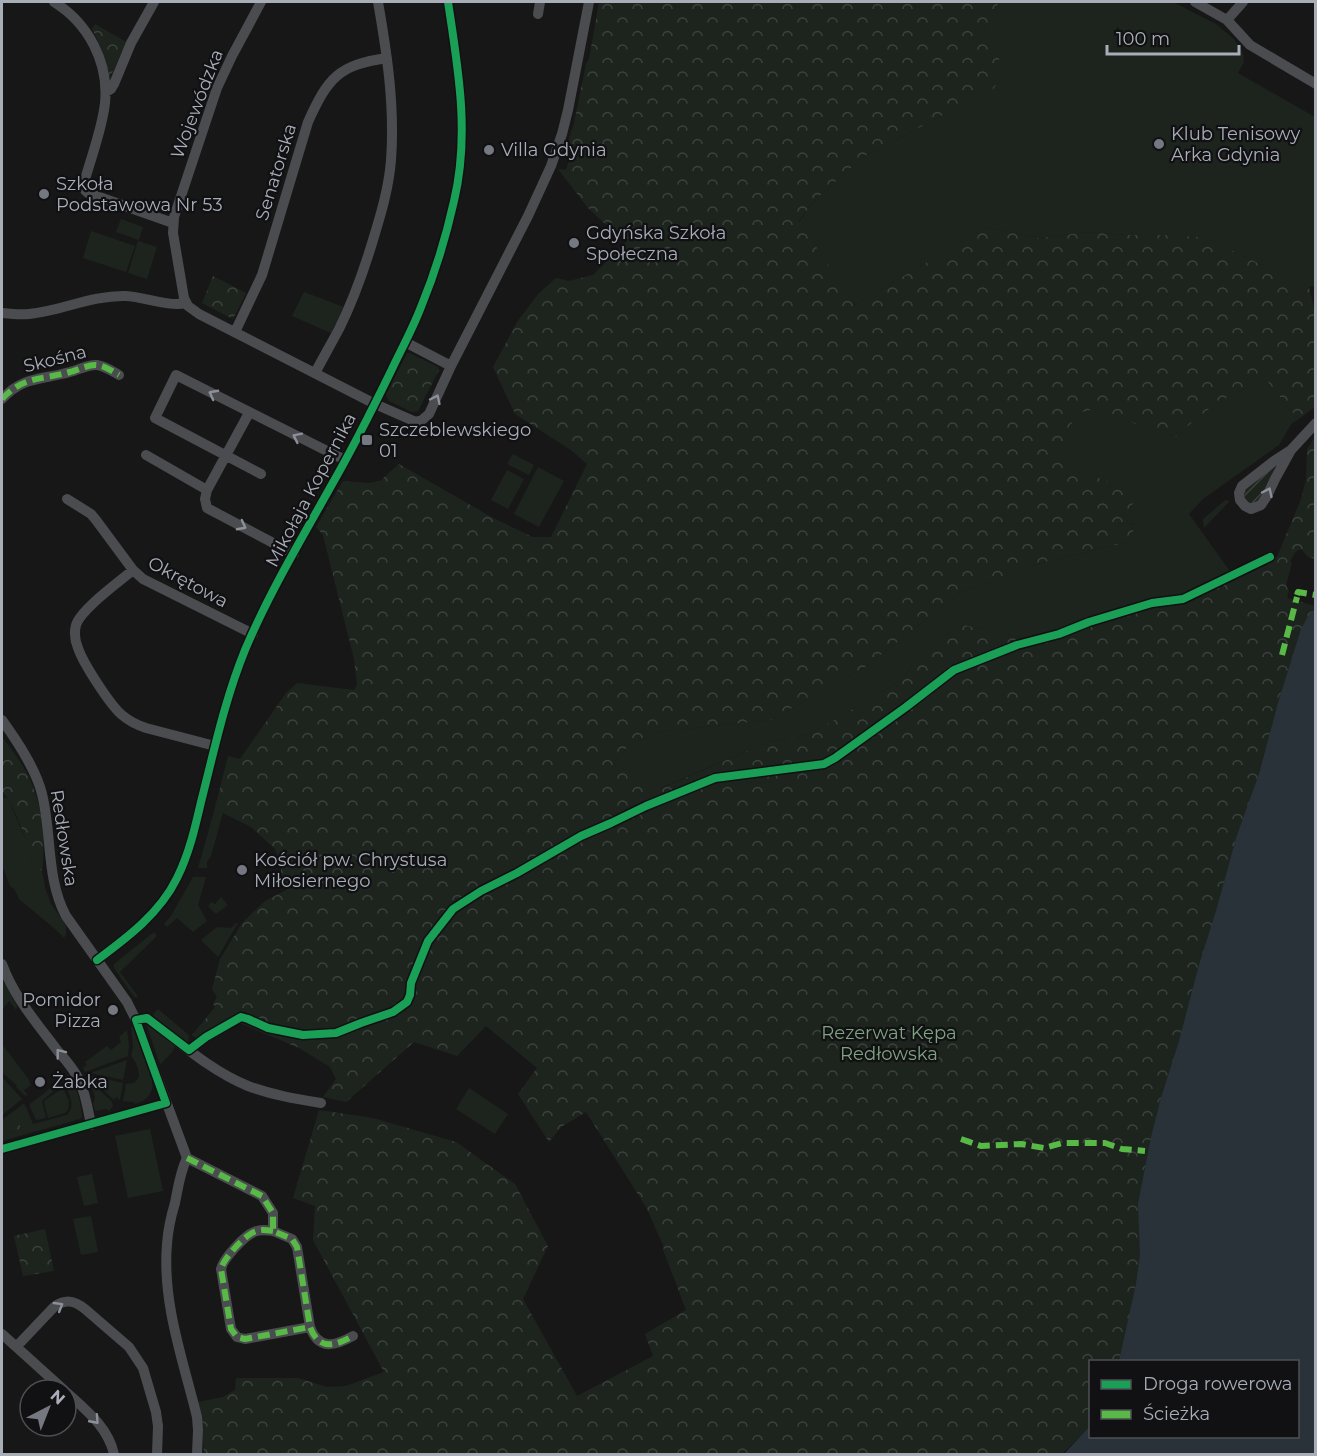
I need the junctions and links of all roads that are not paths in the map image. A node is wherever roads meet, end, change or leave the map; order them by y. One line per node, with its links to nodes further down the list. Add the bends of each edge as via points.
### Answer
1 (54, 2): 14 (street, via 88,33 100,62)
2 (154, 2): 14 (street, via 114,84)
3 (261, 2): 15 (street, Wojewódzka, via 217,88)
4 (378, 2): 12 (street)
5 (448, 2): 19 (street, Mikołaja Kopernika, via 462,110 460,175 432,279)
6 (540, 2): 10 (street)
7 (589, 2): 20 (street, via 568,110 551,166)
8 (1194, 2): 11 (street)
9 (1244, 2): 11 (street)
10 (538, 14)
11 (1227, 20): 13 (street, via 1250,45)
12 (387, 58): 18 (street, Senatorska, via 340,72 315,105 262,275); 21 (street, via 392,134 383,208 351,300)
13 (1316, 84)
14 (105, 92): 15 (street, via 103,118 84,190)
15 (172, 223): 16 (street)
16 (186, 303): 17 (street, via 125,296 86,300 32,314); 18 (street)
17 (2, 313)
18 (235, 332): 21 (street)
19 (405, 342): 20 (street); 24 (street, Mikołaja Kopernika)
20 (451, 366): 24 (street, one-way to 20, via 416,422 422,420 429,414)
21 (315, 373): 24 (street)
22 (118, 375): 23 (street, Skośna, via 96,365 29,380)
23 (2, 399)
24 (375, 404): 30 (street, Mikołaja Kopernika)
25 (249, 413): 29 (street); 29 (street, one-way to 29, via 176,375 154,418); 30 (street, one-way to 25)
26 (1316, 423): 27 (street)
27 (1291, 450): 27 (street, one-way to 27, via 1242,486 1240,500 1245,506 1261,506)
28 (146, 455): 32 (street)
29 (227, 456): 31 (street); 32 (street)
30 (345, 460): 34 (street, Mikołaja Kopernika)
31 (261, 474)
32 (207, 490): 34 (street, one-way to 34, via 207,508)
33 (66, 499): 35 (street, Okrętowa, via 96,520)
34 (294, 554): 36 (street, Mikołaja Kopernika)
35 (133, 570): 36 (street, Okrętowa, via 143,579); 38 (street, via 79,619 75,632 78,649 121,715 146,728)
36 (253, 633): 38 (street, Mikołaja Kopernika, via 232,686)
37 (2, 720): 39 (street, Redłowska, via 42,792 59,901)
38 (215, 746): 39 (street, Mikołaja Kopernika, via 186,857 170,892 153,914)
39 (97, 960): 41 (street)
40 (2, 964): 44 (street, one-way to 40, via 79,1080 20,1001)
41 (136, 1020): 42 (street); 43 (street, via 147,1018 213,1068 247,1085)
42 (166, 1103): 44 (street); 46 (street)
43 (321, 1103)
44 (91, 1125): 45 (street)
45 (2, 1149)
46 (187, 1158): 47 (street, via 262,1196 273,1213); 56 (street, via 169,1226 166,1263 174,1327 197,1417)
47 (273, 1231): 48 (street, via 292,1239 297,1247); 48 (street, via 249,1234 222,1264 231,1329 244,1339)
48 (310, 1327): 50 (street, via 319,1340 331,1345)
49 (2, 1334): 51 (street)
50 (353, 1336)
51 (17, 1346): 52 (street); 55 (street, one-way to 55, via 59,1304 75,1302 85,1309 129,1347 143,1368 157,1419)
52 (51, 1378)
53 (78, 1403): 54 (street, one-way to 54, via 104,1430)
54 (114, 1455)
55 (157, 1455)
56 (197, 1455)

